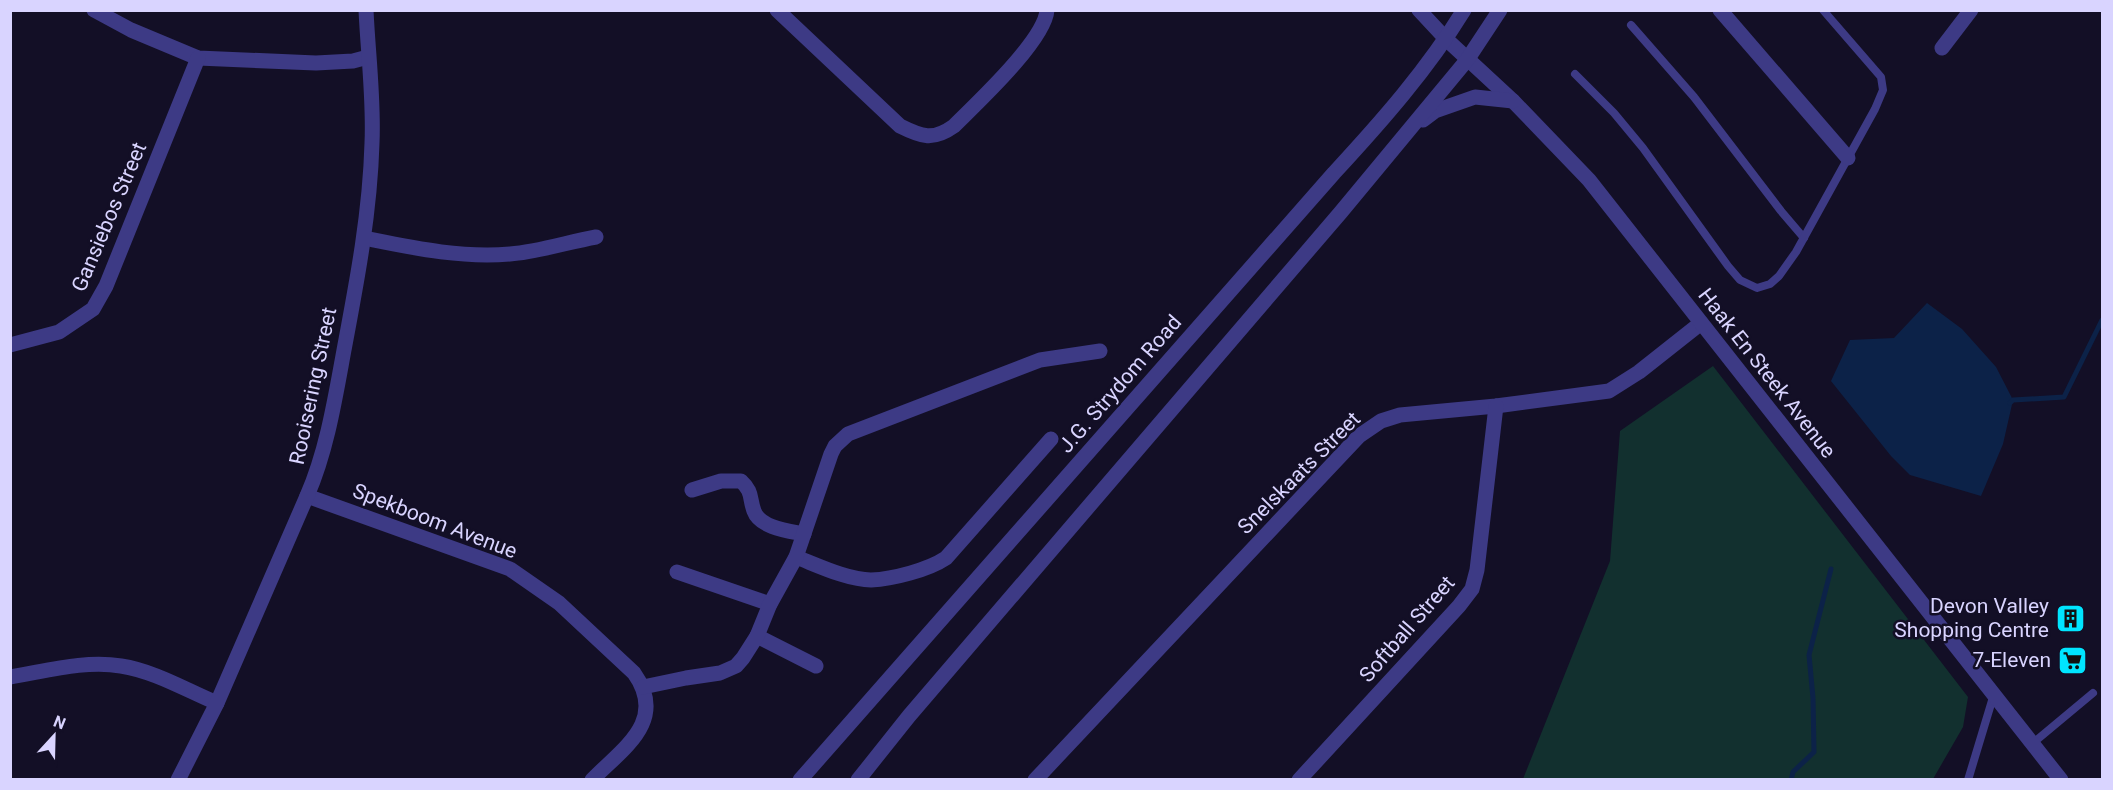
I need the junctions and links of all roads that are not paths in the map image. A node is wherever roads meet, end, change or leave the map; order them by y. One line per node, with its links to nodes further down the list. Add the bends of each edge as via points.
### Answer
1 (94, 10): 15 (street)
2 (366, 10): 14 (street, Rooisering Street)
3 (777, 10): 10 (street, via 900,126 930,137 954,126 1028,48 1043,27)
4 (1419, 10): 12 (street, Haak En Steek Avenue)
5 (1464, 10): 12 (street, J.G. Strydom Road)
6 (1500, 10): 16 (street)
7 (1720, 10): 20 (street)
8 (1823, 10): 20 (lane, via 1883,84 1878,103)
9 (1971, 10): 13 (street)
10 (1047, 11)
11 (1631, 25): 23 (lane, via 1689,90)
12 (1446, 39): 16 (street, Haak En Steek Avenue); 45 (street, J.G. Strydom Road, via 1392,110)
13 (1942, 48)
14 (368, 57): 15 (street, via 316,63); 22 (street, Rooisering Street, via 372,142)
15 (198, 58): 25 (street, Gansiebos Street, via 106,286 93,309 59,332)
16 (1467, 60): 18 (street, Haak En Steek Avenue); 19 (street)
17 (1575, 74): 23 (lane, via 1643,148 1740,280 1757,288 1770,284 1788,266)
18 (1513, 101): 19 (street, via 1467,99 1435,111); 24 (street, Haak En Steek Avenue, via 1589,180)
19 (1412, 126): 46 (street)
20 (1848, 158): 23 (lane)
21 (596, 237): 22 (street, via 513,254 485,255 451,254)
22 (364, 238): 30 (street, Rooisering Street, via 327,433)
23 (1804, 238)
24 (1701, 323): 27 (street, Snelskaats Street, via 1609,391); 39 (street, Haak En Steek Avenue)
25 (10, 345)
26 (1100, 351): 31 (street, via 1040,360 848,434 831,454)
27 (1496, 406): 47 (street, Snelskaats Street, via 1400,415 1381,421 1359,436); 48 (street, Softball Street, via 1472,589)
28 (1051, 439): 32 (street, via 946,558 928,568 870,580)
29 (692, 490): 31 (street, via 721,481 741,481 762,521)
30 (307, 496): 38 (street, Spekboom Avenue, via 510,569 559,603 634,673); 41 (street, Rooisering Street)
31 (804, 534): 32 (street)
32 (796, 557): 34 (street)
33 (677, 573): 34 (street)
34 (770, 604): 35 (street)
35 (757, 636): 36 (street); 38 (street, via 736,666 720,673)
36 (816, 666)
37 (10, 677): 41 (street, via 91,664 123,666)
38 (642, 687): 44 (street, Spekboom Avenue, via 647,715 639,733)
39 (1994, 693): 42 (street, Haak En Steek Avenue); 49 (lane)
40 (2093, 693): 42 (lane)
41 (217, 703): 43 (street, Rooisering Street)
42 (2032, 743): 50 (street, Haak En Steek Avenue)
43 (178, 780)
44 (592, 780)
45 (800, 780)
46 (858, 780)
47 (1035, 780)
48 (1299, 780)
49 (1968, 780)
50 (2061, 780)

